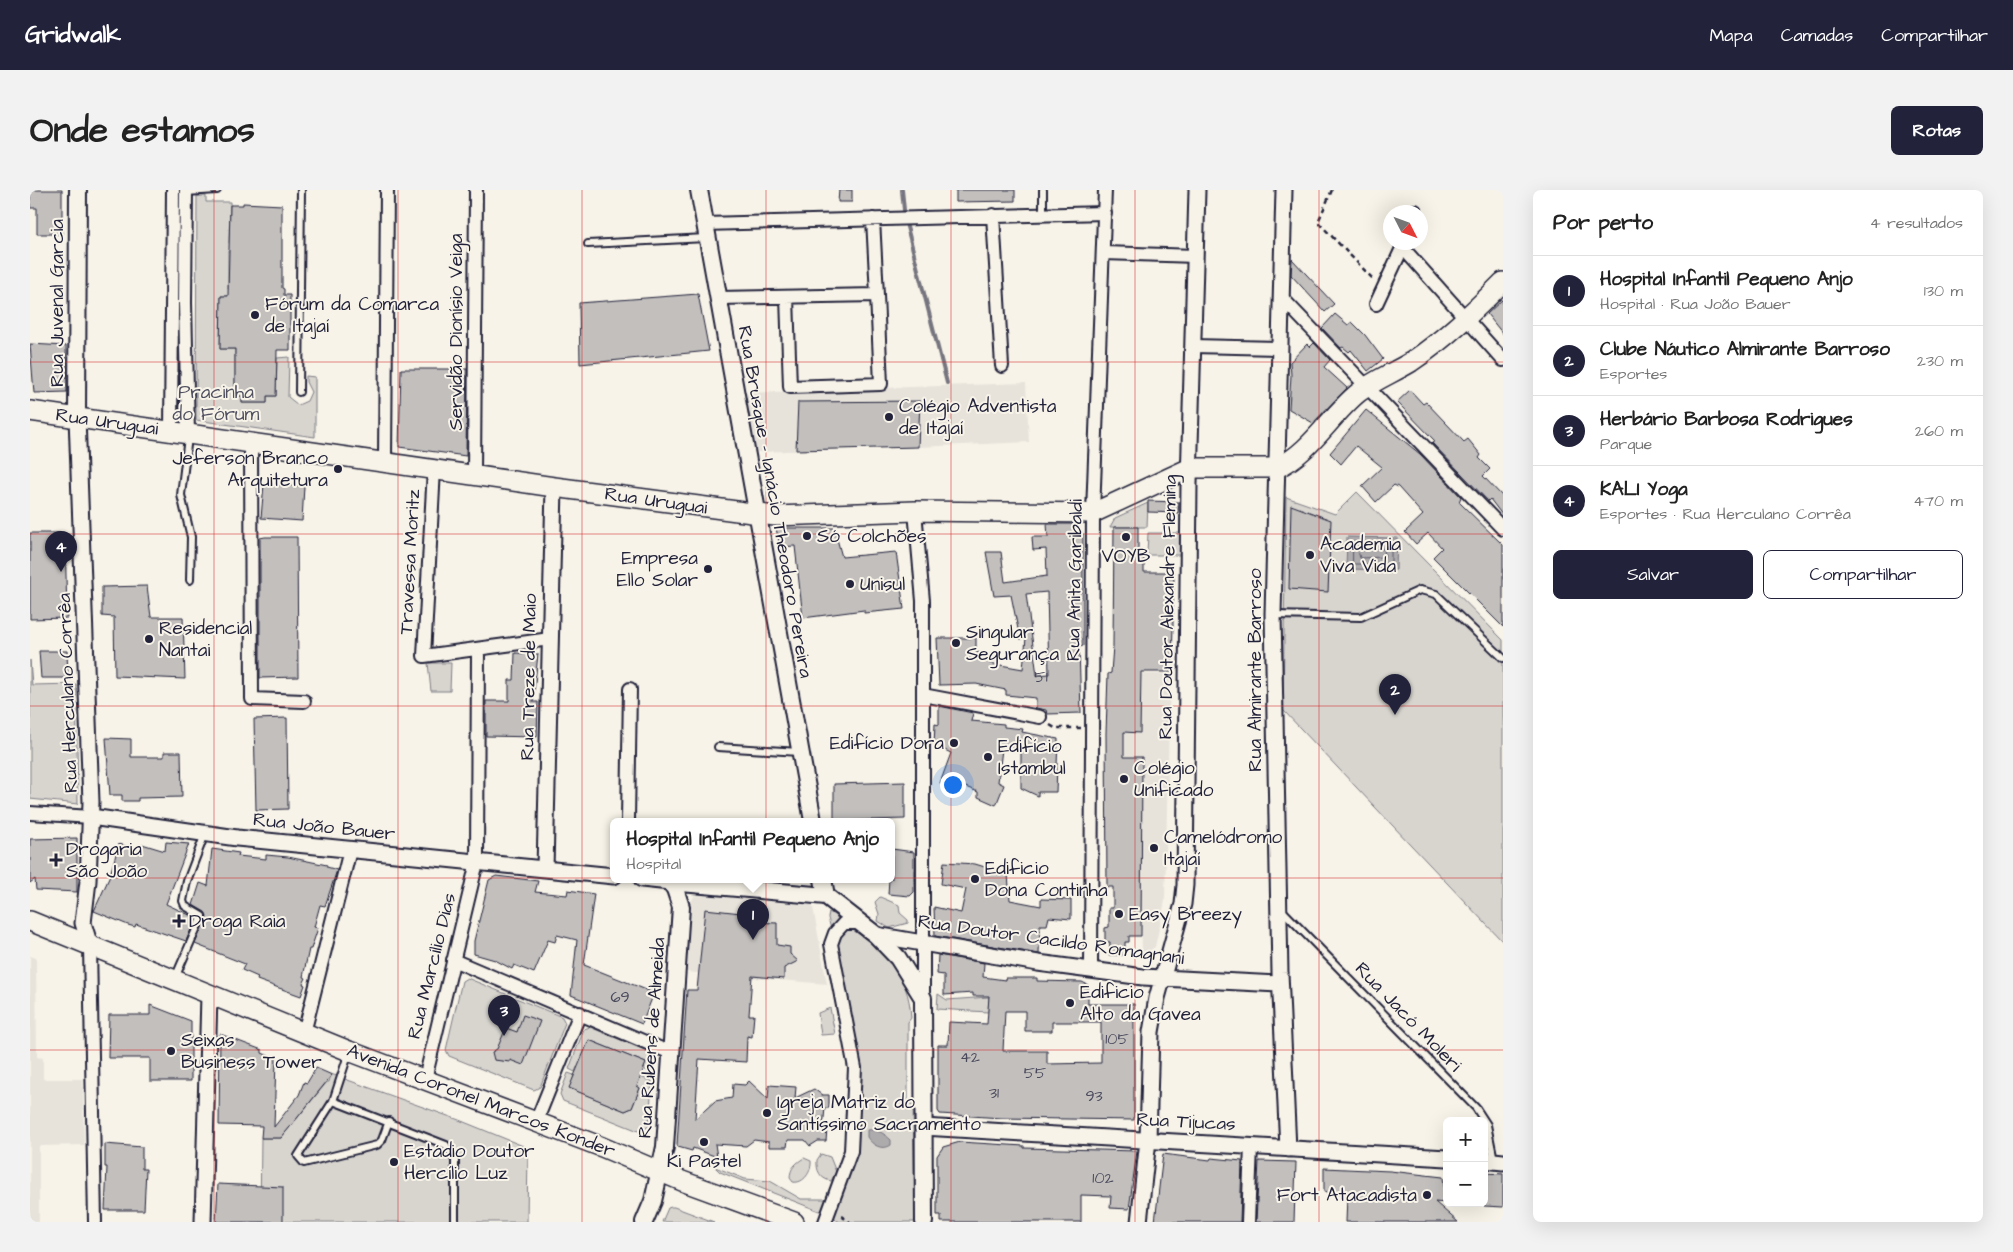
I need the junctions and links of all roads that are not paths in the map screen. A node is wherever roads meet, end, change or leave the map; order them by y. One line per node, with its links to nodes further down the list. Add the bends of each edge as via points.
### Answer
1 (78, 190): 38 (main road, Rua Juvenal Garcia)
2 (173, 190): 39 (street)
3 (217, 190): 13 (lane)
4 (301, 190): 36 (lane)
5 (387, 190): 41 (street)
6 (476, 190): 45 (street, Servidão Dionísio Veiga)
7 (699, 190): 18 (main road, Rua Brusque - Ignácio Theodoro Pereira)
8 (1043, 190): 16 (lane)
9 (1105, 190): 14 (street, Rua Anita Garibaldi)
10 (1198, 190): 23 (street, Rua Doutor Alexandre Fleming)
11 (1284, 190): 28 (street, Rua Almirante Barroso)
12 (186, 191): 13 (lane); 39 (street)
13 (210, 191)
14 (1104, 213): 16 (street); 22 (street, Rua Anita Garibaldi)
15 (993, 215): 16 (street); 17 (street); 34 (street)
16 (1043, 215)
17 (873, 219): 18 (street); 25 (street)
18 (706, 231): 19 (lane); 27 (main road, Rua Brusque - Ignácio Theodoro Pereira)
19 (588, 244)
20 (1402, 250): 29 (street)
21 (1408, 250): 30 (street)
22 (1104, 253): 23 (street); 48 (street, Rua Anita Garibaldi)
23 (1196, 256): 31 (street, Rua Doutor Alexandre Fleming)
24 (1503, 282): 30 (main road)
25 (877, 295): 26 (street); 26 (street, via 881,384 790,387)
26 (787, 297): 27 (street)
27 (718, 298): 49 (main road, Rua Brusque - Ignácio Theodoro Pereira)
28 (1282, 298): 32 (street, Rua Almirante Barroso); 35 (street)
29 (1376, 304)
30 (1466, 318): 33 (street); 35 (main road, via 1412,361)
31 (1193, 346): 32 (street); 42 (street, Rua Doutor Alexandre Fleming)
32 (1280, 348): 43 (street, Rua Almirante Barroso)
33 (1503, 360)
34 (1002, 366)
35 (1367, 386): 43 (main road, via 1305,449); 50 (street)
36 (299, 392)
37 (30, 410): 38 (main road, Rua Uruguai)
38 (77, 417): 39 (main road, Rua Uruguai); 63 (street, Rua Herculano Corrêa)
39 (180, 432): 40 (main road, Rua Uruguai); 51 (lane, via 181,496 191,537)
40 (251, 442): 41 (main road, Rua Uruguai); 58 (street, via 252,699)
41 (385, 461): 44 (main road, Rua Uruguai)
42 (1190, 468): 43 (main road, Rua Uruguai); 48 (main road, Rua Uruguai); 85 (street, Rua Doutor Alexandre Fleming, via 1184,904)
43 (1277, 468): 52 (street, Rua Almirante Barroso)
44 (434, 469): 45 (main road, Rua Uruguai); 54 (street, Travessa Moritz, via 424,656)
45 (474, 475): 46 (main road, Rua Uruguai)
46 (554, 487): 49 (main road, Rua Uruguai); 53 (street, Rua Treze de Maio)
47 (915, 512): 48 (main road, Rua Uruguai); 49 (main road, Rua Uruguai); 57 (street, via 923,601)
48 (1094, 513): 84 (street, Rua Anita Garibaldi)
49 (757, 515): 61 (main road, Rua Brusque - Ignácio Theodoro Pereira)
50 (1503, 529)
51 (190, 580)
52 (1273, 614): 55 (lane, via 1361,617 1420,590 1428,590); 76 (street, Rua Almirante Barroso)
53 (550, 639): 54 (street); 69 (street, Rua Treze de Maio)
54 (478, 650): 68 (street, Rua Marcílio Dias)
55 (1503, 658)
56 (630, 689): 64 (street)
57 (923, 695): 59 (street); 81 (street)
58 (304, 701)
59 (1040, 717)
60 (718, 747): 61 (lane)
61 (800, 752): 65 (main road, Rua Brusque - Ignácio Theodoro Pereira)
62 (30, 813): 63 (street, Rua João Bauer)
63 (91, 817): 66 (street, Rua João Bauer); 82 (street, Rua Herculano Corrêa, via 83,923)
64 (628, 818)
65 (811, 818)
66 (206, 834): 67 (street, Rua João Bauer); 86 (lane, via 187,881 183,901 185,906 202,916)
67 (350, 850): 68 (street, Rua João Bauer); 91 (street)
68 (477, 862): 69 (street, Rua João Bauer); 83 (street, Rua Marcílio Dias)
69 (545, 869): 70 (street, Rua João Bauer)
70 (610, 876)
71 (671, 883): 77 (main road, Rua Rubens de Almeida)
72 (680, 883): 74 (main road)
73 (824, 883): 75 (main road)
74 (699, 885): 75 (main road); 77 (main road, via 685,898)
75 (826, 896): 79 (main road)
76 (1278, 906): 87 (street, Rua Almirante Barroso); 103 (lane, Rua Jacó Moleri, via 1476,1108 1487,1125)
77 (681, 907): 93 (main road, Rua Rubens de Almeida)
78 (30, 921): 82 (main road, Avenida Coronel Marcos Konder)
79 (859, 923): 80 (main road); 110 (street, via 849,922 840,927 831,944 855,1068 851,1151)
80 (876, 935): 81 (street, Rua Doutor Cacildo Romagnani); 89 (main road, via 902,964)
81 (923, 943): 84 (street, Rua Doutor Cacildo Romagnani); 89 (street)
82 (90, 946): 86 (main road, Avenida Coronel Marcos Konder); 105 (street)
83 (453, 960): 90 (street); 94 (street, Rua Marcílio Dias)
84 (1091, 970): 85 (street, Rua Doutor Cacildo Romagnani)
85 (1163, 978): 87 (street, Rua Doutor Cacildo Romagnani); 99 (street, Rua Doutor Alexandre Fleming, via 1150,1042)
86 (173, 980): 88 (main road, Avenida Coronel Marcos Konder)
87 (1280, 984): 101 (street, Rua Almirante Barroso)
88 (209, 995): 91 (main road, Avenida Coronel Marcos Konder); 106 (street)
89 (923, 998): 98 (main road)
90 (580, 1014): 93 (street); 97 (street)
91 (304, 1033): 92 (main road, Avenida Coronel Marcos Konder)
92 (349, 1051): 94 (main road, Avenida Coronel Marcos Konder); 95 (lane)
93 (671, 1053): 104 (main road, Rua Rubens de Almeida, via 665,1147)
94 (425, 1079): 97 (main road, Avenida Coronel Marcos Konder)
95 (333, 1101): 96 (lane); 96 (lane, via 298,1156 304,1163 377,1145)
96 (389, 1121): 107 (lane, via 446,1145 452,1152 455,1160)
97 (536, 1122): 104 (main road, Avenida Coronel Marcos Konder)
98 (924, 1127): 99 (street, Rua Tijucas); 111 (main road)
99 (1148, 1140): 100 (street, Rua Tijucas); 112 (street, Rua Doutor Alexandre Fleming)
100 (1251, 1146): 101 (street, Rua Tijucas); 113 (street)
101 (1288, 1149): 102 (street, Rua Tijucas)
102 (1443, 1158)
103 (1494, 1161)
104 (660, 1171): 108 (main road, Rua Rubens de Almeida); 109 (main road, Avenida Coronel Marcos Konder)
105 (95, 1222)
106 (203, 1222)
107 (455, 1222)
108 (644, 1222)
109 (794, 1222)
110 (825, 1222)
111 (924, 1222)
112 (1139, 1222)
113 (1248, 1222)

